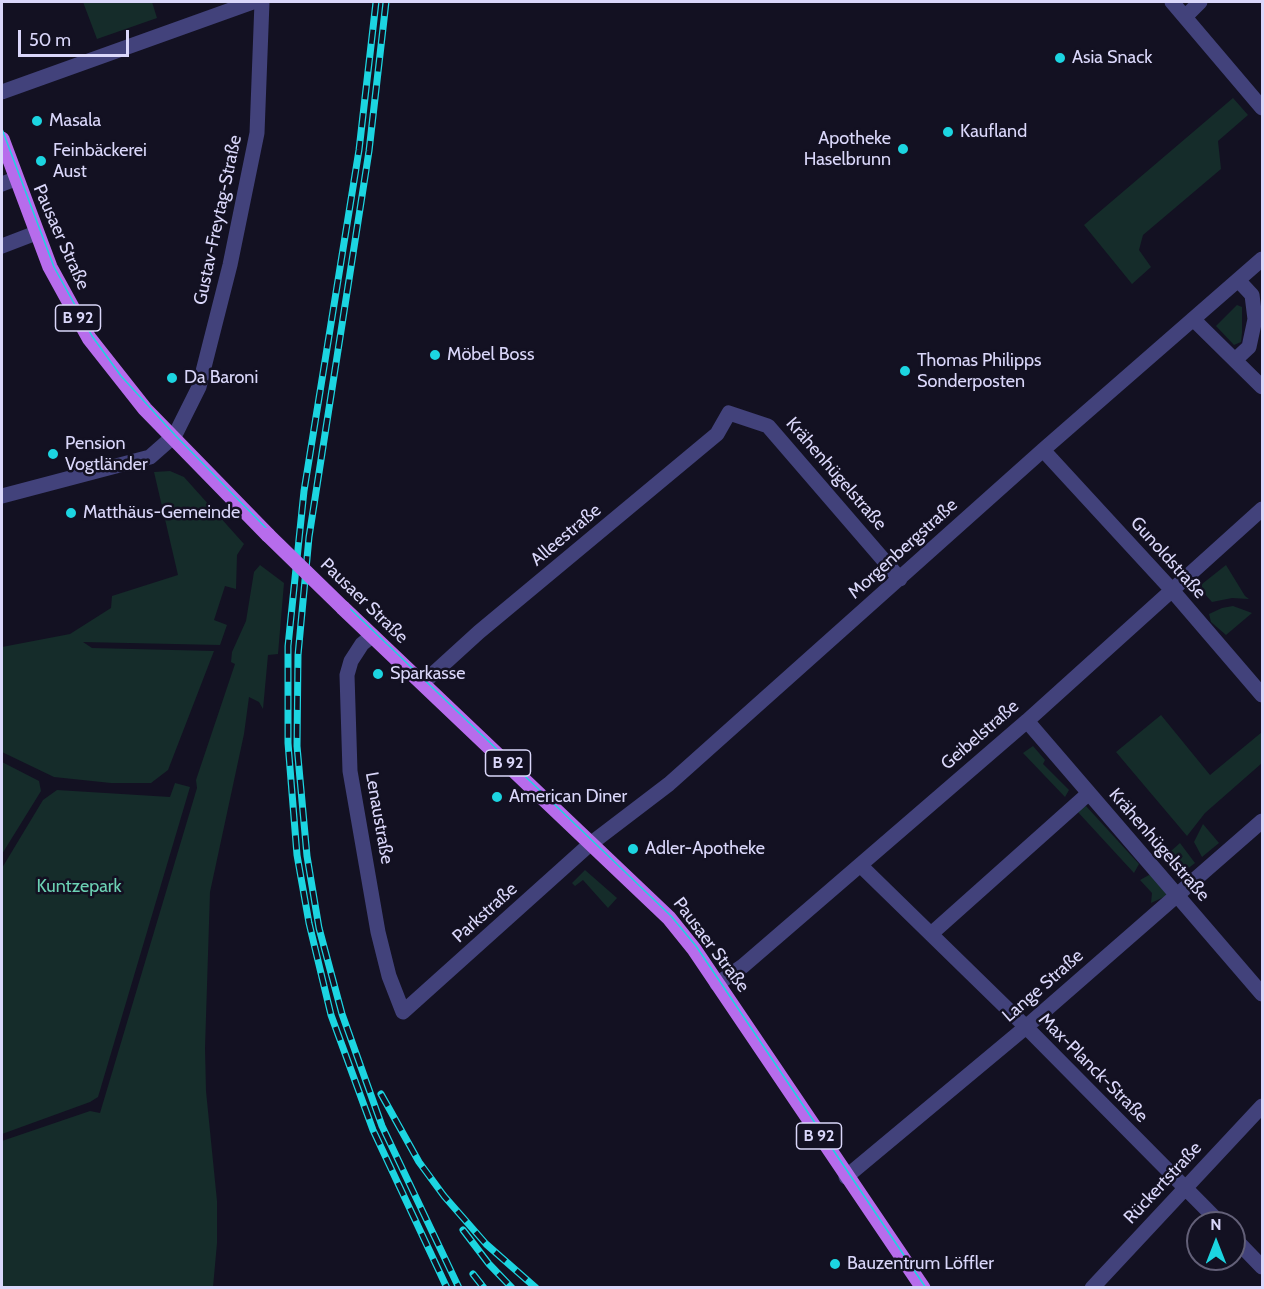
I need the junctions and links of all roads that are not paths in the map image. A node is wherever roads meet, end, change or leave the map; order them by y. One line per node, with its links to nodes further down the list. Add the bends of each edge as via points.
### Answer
1 (253, 2): 6 (street)
2 (262, 2): 18 (street, Gustav-Freytag-Straße, via 257,133 230,265 199,387)
3 (1172, 2): 5 (street)
4 (1200, 2): 5 (street)
5 (1185, 17): 7 (street)
6 (2, 92)
7 (1263, 108)
8 (2, 139): 9 (main road, Pausaer Straße / B 92)
9 (8, 181): 10 (main road, Pausaer Straße / B 92)
10 (36, 233): 11 (street); 18 (main road, Pausaer Straße / B 92, via 89,338 118,378)
11 (2, 246)
12 (1263, 259): 13 (street, Morgenbergstraße)
13 (1238, 280): 14 (street, Morgenbergstraße); 15 (street, via 1252,295 1255,319 1249,347)
14 (1192, 319): 15 (street); 19 (street, Morgenbergstraße)
15 (1235, 360): 16 (street)
16 (1263, 387)
17 (729, 413): 22 (street, Krähenhügelstraße, via 768,426); 25 (street, Alleestraße, via 717,434)
18 (172, 437): 20 (street, Gustav-Freytag-Straße, via 150,457); 24 (main road, Pausaer Straße / B 92, bridge)
19 (1043, 450): 22 (street, Morgenbergstraße); 23 (street, Gunoldstraße)
20 (2, 495)
21 (1263, 508): 23 (street, Geibelstraße)
22 (900, 579): 30 (street, Morgenbergstraße, via 669,784)
23 (1171, 589): 26 (street, Gunoldstraße); 27 (street, Geibelstraße)
24 (372, 636): 25 (main road, Pausaer Straße / B 92); 36 (street, Lenaustraße, via 351,660 347,675 351,771 378,932)
25 (423, 683): 30 (main road, Pausaer Straße / B 92)
26 (1263, 695)
27 (1027, 721): 28 (street, Krähenhügelstraße); 31 (street, Geibelstraße)
28 (1089, 793): 32 (street, Krähenhügelstraße); 33 (street)
29 (1263, 821): 32 (street, Lange Straße)
30 (592, 843): 34 (main road, Pausaer Straße / B 92, via 669,918); 36 (street, Parkstraße)
31 (860, 866): 33 (street, Max-Planck-Straße); 34 (street, Geibelstraße)
32 (1177, 896): 35 (street, Krähenhügelstraße); 37 (street, Lange Straße)
33 (931, 934): 37 (street, Max-Planck-Straße)
34 (717, 984): 39 (main road, Pausaer Straße / B 92)
35 (1263, 994)
36 (403, 1012)
37 (1026, 1027): 39 (street, Lange Straße); 40 (street, Max-Planck-Straße)
38 (1263, 1106): 40 (street, Rückertstraße)
39 (846, 1177): 44 (main road, Pausaer Straße / B 92)
40 (1185, 1188): 41 (street, Max-Planck-Straße); 45 (street, Rückertstraße)
41 (1208, 1211)
42 (1246, 1250): 43 (street)
43 (1263, 1267)
44 (923, 1287)
45 (1092, 1287)

